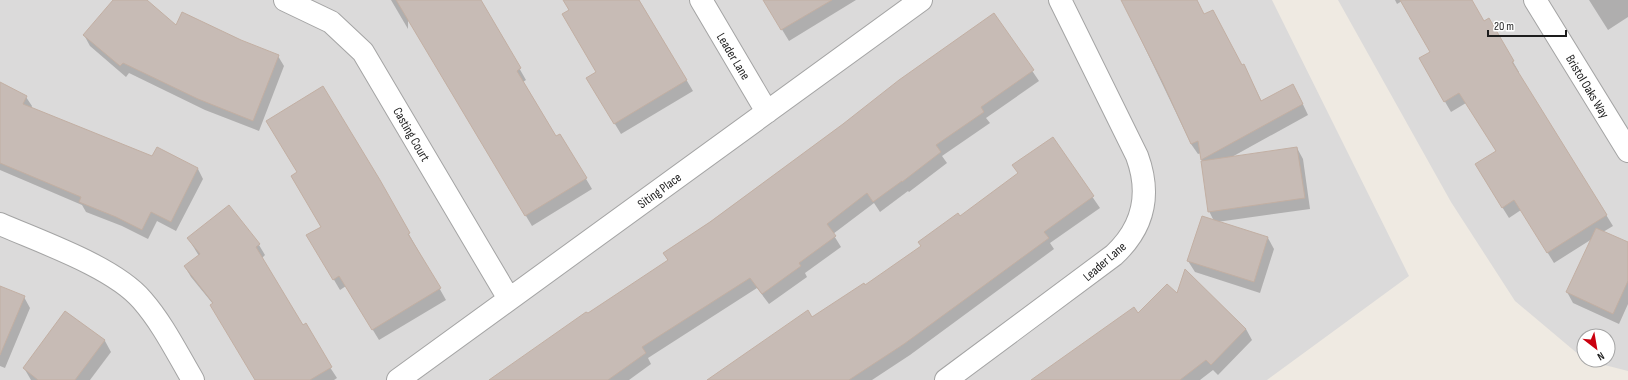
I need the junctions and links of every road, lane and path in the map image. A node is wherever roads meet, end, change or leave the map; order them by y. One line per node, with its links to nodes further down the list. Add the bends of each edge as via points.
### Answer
1 (285, 0): 9 (street, Casting Court, via 331,22 363,52)
2 (700, 0): 6 (street, Leader Lane)
3 (921, 0): 6 (street, Siting Place)
4 (1060, 0): 12 (street, Leader Lane, via 1137,156 1144,180 1144,207 1135,230 1114,255)
5 (1535, 0): 7 (street, Bristol Oaks Way)
6 (767, 112): 9 (street, Siting Place)
7 (1628, 151)
8 (0, 224): 10 (street, via 95,266 132,290 151,311)
9 (509, 299): 11 (street, Siting Place)
10 (193, 380)
11 (398, 380)
12 (946, 380)

